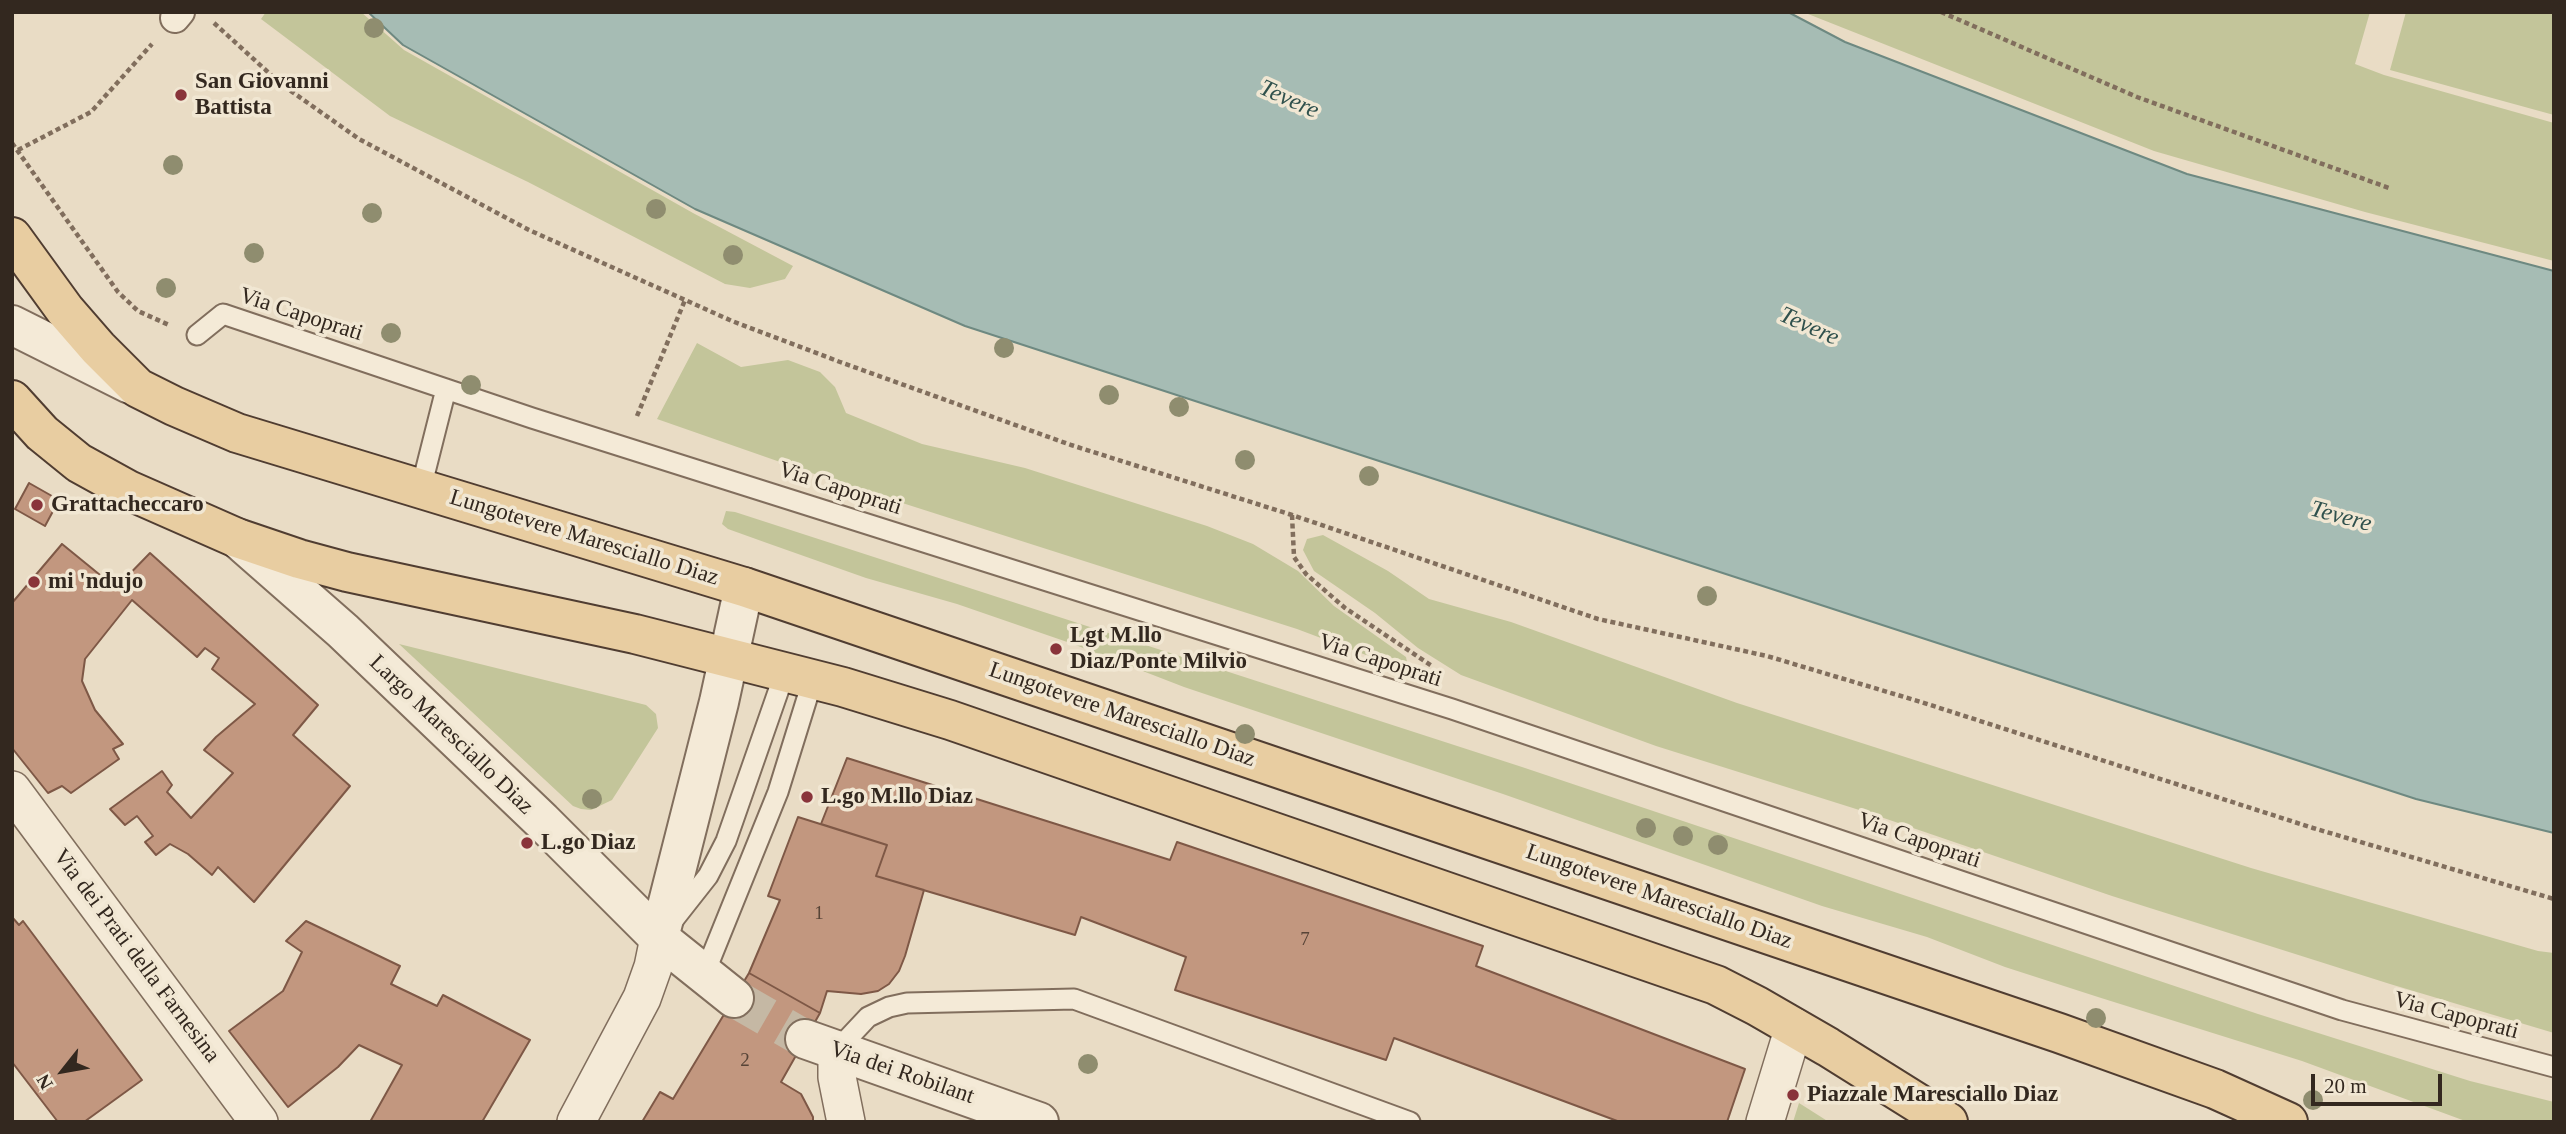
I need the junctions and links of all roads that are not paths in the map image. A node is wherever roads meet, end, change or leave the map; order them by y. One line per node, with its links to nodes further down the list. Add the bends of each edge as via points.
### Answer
1 (12, 237): 4 (main road, Lungotevere Maresciallo Diaz, via 65,310)
2 (12, 325): 4 (street)
3 (197, 335): 5 (lane, Via Capoprati, via 223,314)
4 (138, 388): 7 (main road, Lungotevere Maresciallo Diaz, via 237,433)
5 (446, 389): 7 (lane); 18 (lane, Via Capoprati, via 1452,709 2342,1010)
6 (17, 412): 8 (main road, via 100,476)
7 (421, 488): 9 (main road, Lungotevere Maresciallo Diaz)
8 (237, 538): 10 (main road, via 347,572); 13 (street, Largo Maresciallo Diaz, via 352,640)
9 (744, 587): 10 (street); 26 (main road, Lungotevere Maresciallo Diaz, via 2059,1033 2215,1089)
10 (729, 658): 11 (main road); 13 (street)
11 (799, 676): 13 (lane, via 719,858); 14 (lane, via 778,793); 16 (main road, via 963,724 1699,979)
12 (12, 790): 20 (street, Via dei Prati della Farnesina)
13 (659, 938): 14 (street); 21 (street, via 642,998)
14 (704, 975): 15 (street)
15 (734, 998)
16 (1794, 1027): 19 (main road); 25 (street)
17 (821, 1045): 22 (street, via 837,1077); 23 (street, Via dei Robilant); 24 (lane, via 868,1017 907,1003 1074,999)
18 (2554, 1067)
19 (1940, 1119)
20 (260, 1122)
21 (576, 1122)
22 (846, 1122)
23 (1039, 1122)
24 (1410, 1122)
25 (1765, 1122)
26 (2288, 1122)

